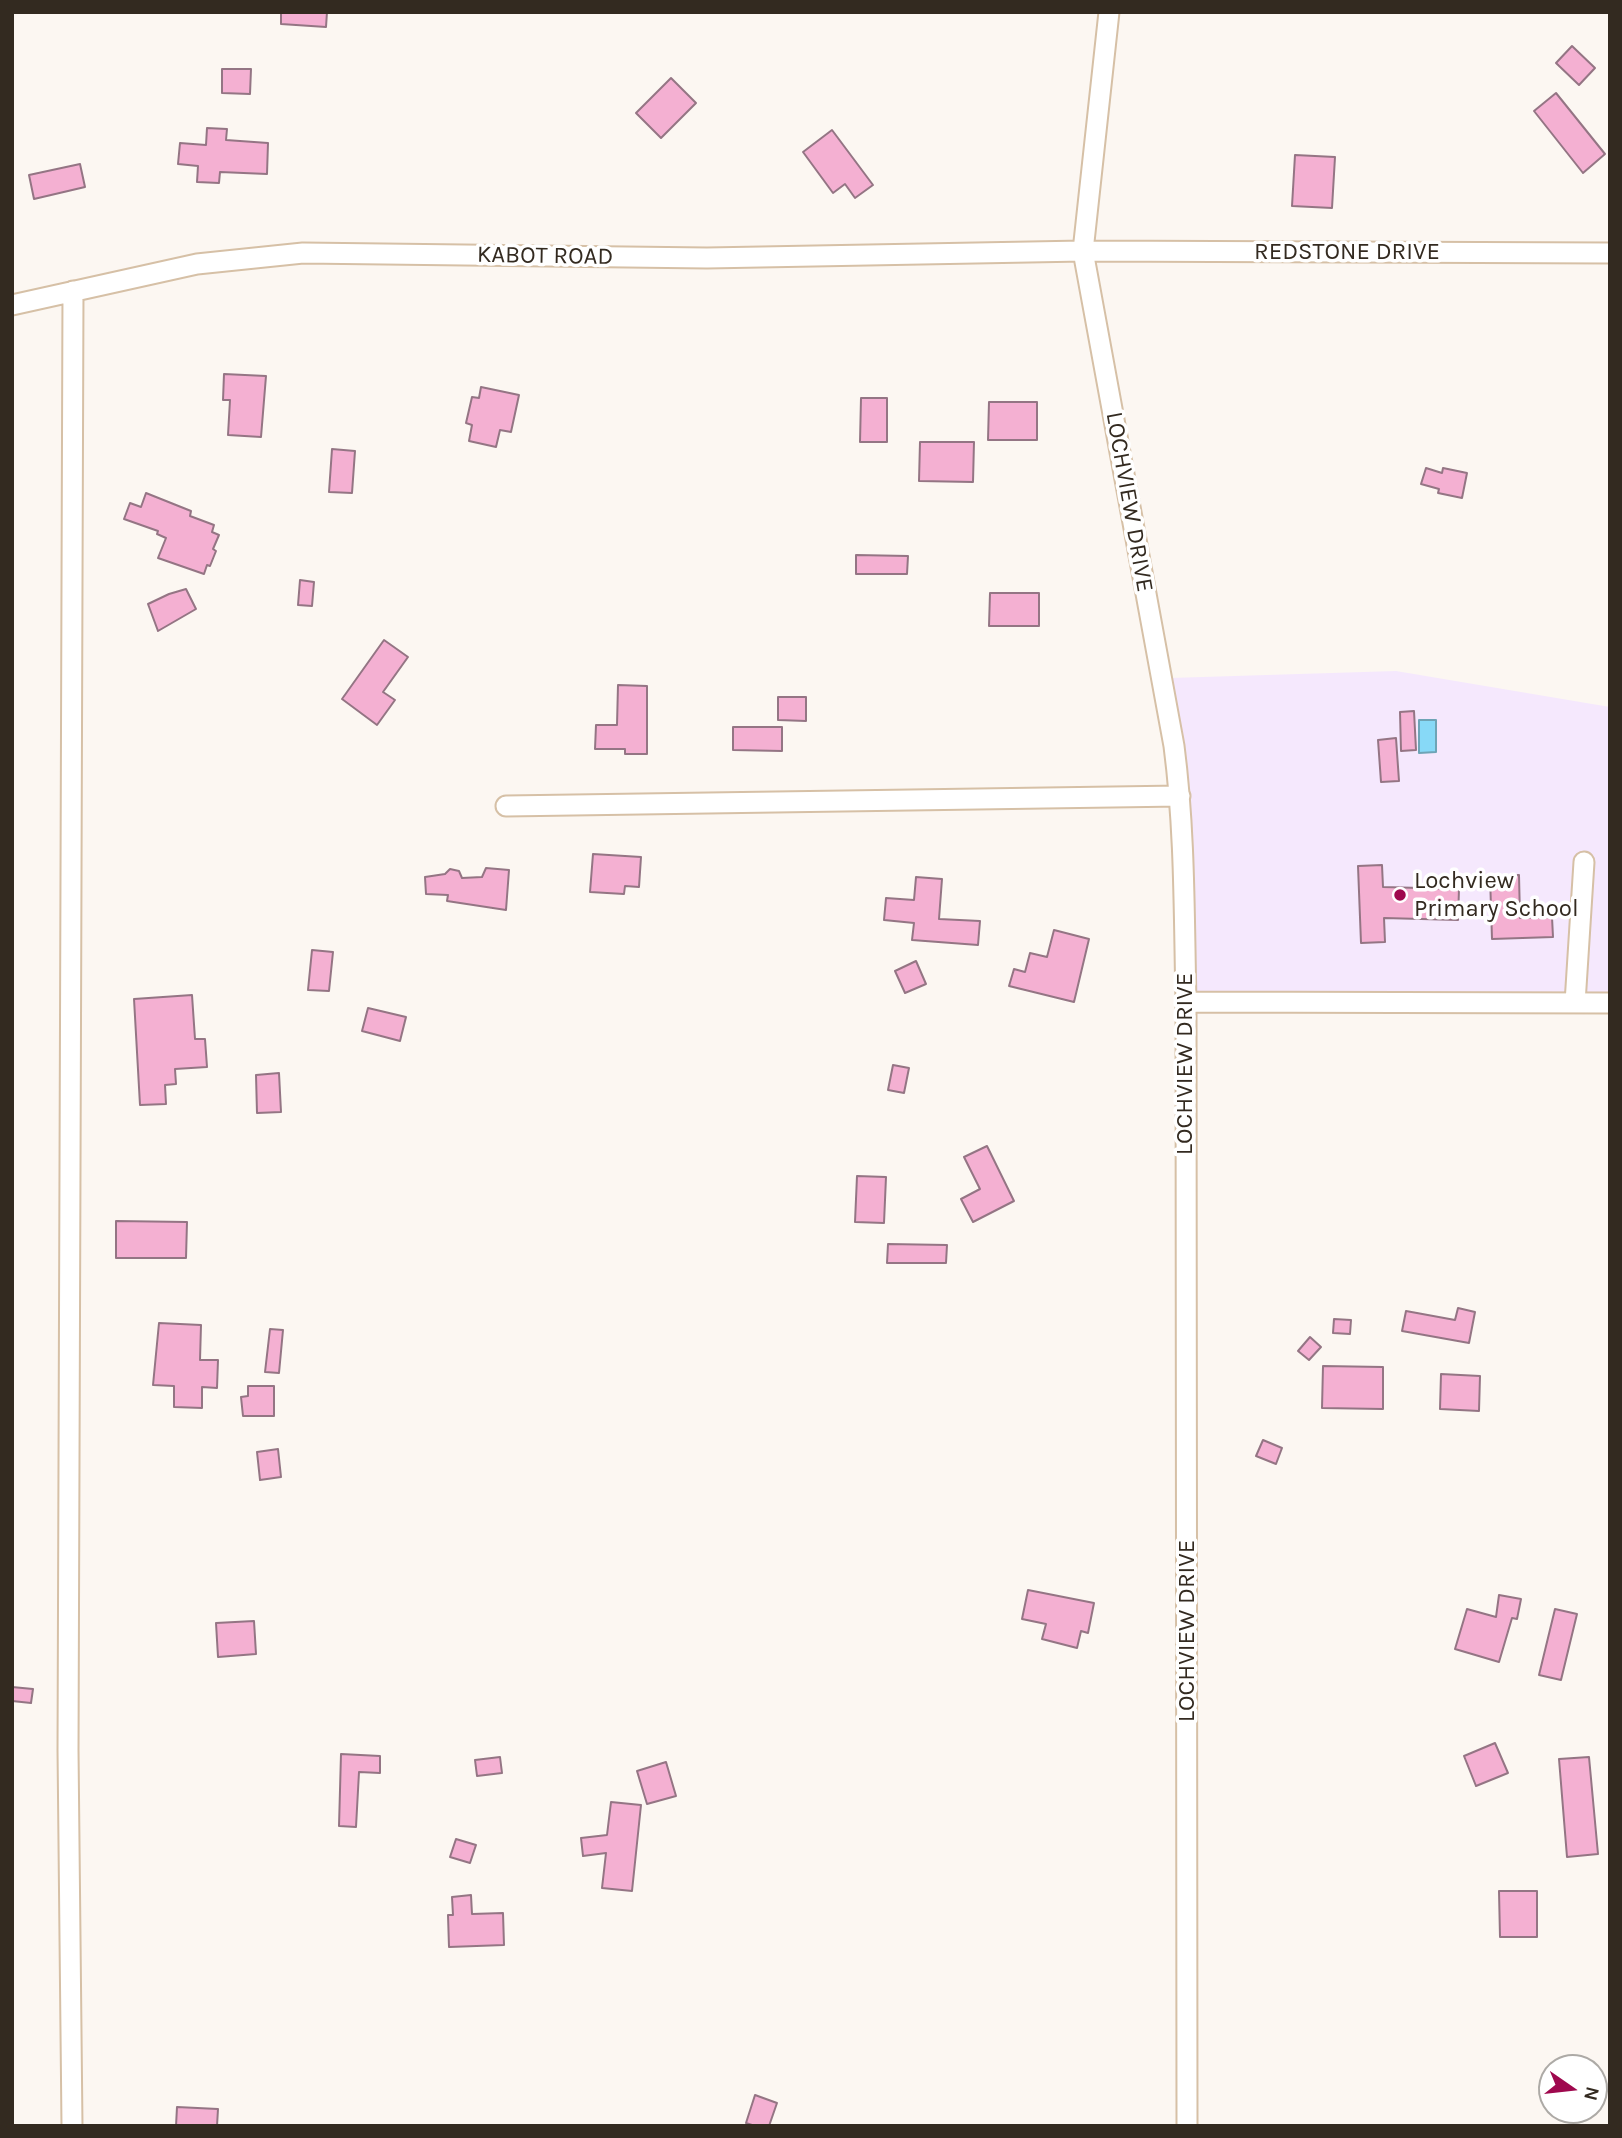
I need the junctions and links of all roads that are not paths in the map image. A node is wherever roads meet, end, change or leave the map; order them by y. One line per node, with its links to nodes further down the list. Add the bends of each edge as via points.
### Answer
1 (1109, 12): 2 (street, LOCHVIEW DRIVE)
2 (1083, 251): 3 (street, REDSTONE DRIVE); 4 (street, KABOT ROAD, via 707,258 303,253 197,264); 6 (street, LOCHVIEW DRIVE)
3 (1610, 253)
4 (73, 291): 5 (street, KABOT ROAD); 12 (street, via 68,1707)
5 (12, 305)
6 (1180, 796): 7 (street); 9 (street, LOCHVIEW DRIVE)
7 (506, 806)
8 (1584, 862): 10 (street)
9 (1186, 1002): 10 (street); 13 (street, LOCHVIEW DRIVE)
10 (1575, 1003): 11 (street)
11 (1610, 1003)
12 (72, 2126)
13 (1187, 2126)

